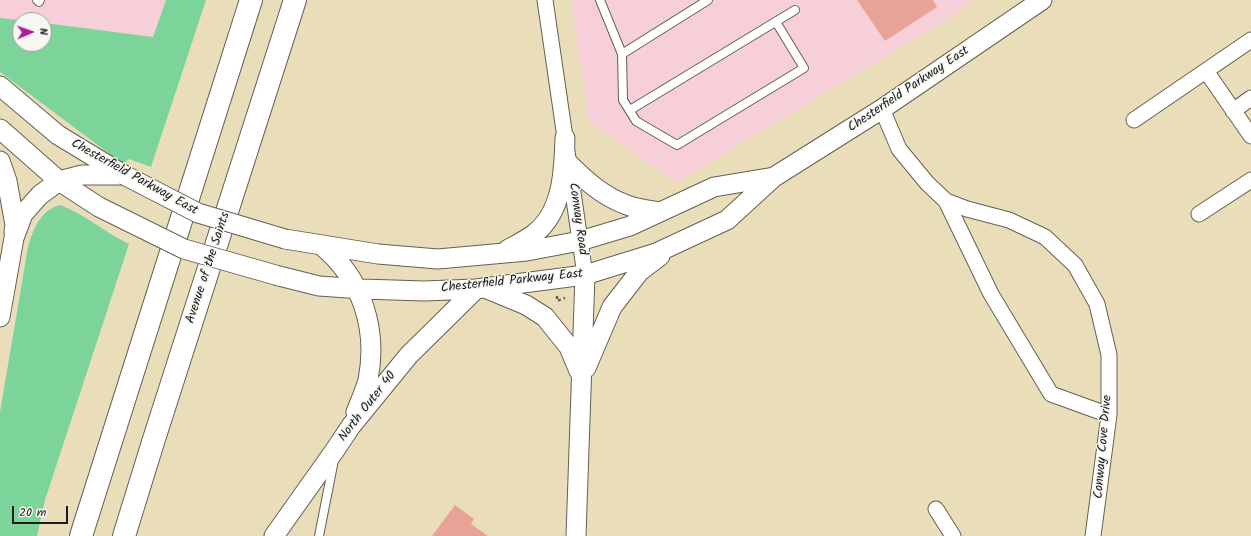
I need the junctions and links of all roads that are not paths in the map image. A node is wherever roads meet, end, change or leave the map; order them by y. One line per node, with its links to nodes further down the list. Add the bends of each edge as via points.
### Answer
1 (251, 0): 44 (highway)
2 (295, 0): 45 (highway, Avenue of the Saints)
3 (545, 0): 20 (street, Conway Road)
4 (600, 0): 10 (lane)
5 (708, 0): 10 (lane)
6 (1042, 0): 14 (street, Chesterfield Parkway East)
7 (795, 10): 8 (lane)
8 (776, 22): 15 (lane); 15 (lane, via 804,68 677,145 636,122)
9 (1251, 40): 11 (street)
10 (622, 54): 15 (lane, via 623,100)
11 (1206, 71): 16 (street); 17 (street)
12 (0, 86): 23 (street, Chesterfield Parkway East, via 58,135)
13 (1251, 98): 16 (street)
14 (882, 109): 24 (street, Chesterfield Parkway East); 27 (street, Conway Cove Drive, via 899,149 927,183)
15 (630, 110)
16 (1233, 111): 19 (street)
17 (1134, 120)
18 (0, 129): 26 (street, Chesterfield Parkway East)
19 (1251, 136)
20 (565, 138): 22 (street, Conway Road); 34 (street, via 564,172 552,214 534,234)
21 (0, 161): 30 (street, via 7,181 15,225)
22 (569, 164): 28 (street, via 607,195 627,205); 31 (street, Conway Road)
23 (114, 173): 26 (street, via 82,175); 32 (street, Chesterfield Parkway East, bridge, via 198,214 285,239)
24 (774, 177): 28 (street, Chesterfield Parkway East, via 714,187); 33 (street, Chesterfield Parkway East, via 728,220)
25 (1251, 180): 29 (street)
26 (59, 181): 30 (street, via 40,195 23,214); 37 (street, Chesterfield Parkway East, bridge, via 98,207 184,249 319,286)
27 (946, 201): 40 (street, via 991,294 1051,394); 40 (street, Conway Cove Drive, via 1009,220 1045,237 1075,265 1097,304 1109,355)
28 (660, 212): 31 (street, Chesterfield Parkway East, via 630,226)
29 (1199, 214)
30 (14, 238): 38 (street)
31 (580, 241): 34 (street, Chesterfield Parkway East); 35 (street, Conway Road)
32 (321, 245): 34 (street, Chesterfield Parkway East, via 378,254 438,259); 37 (street)
33 (672, 246): 35 (street, Chesterfield Parkway East); 39 (street, via 639,272 612,307)
34 (502, 253)
35 (585, 275): 36 (street, Chesterfield Parkway East); 39 (street, Conway Road)
36 (480, 288): 37 (street, Chesterfield Parkway East, via 424,291); 39 (street, via 526,305 545,317 569,347); 41 (street, North Outer 40, via 410,355)
37 (358, 289): 41 (street, via 368,319 371,352 368,381)
38 (0, 317)
39 (582, 379): 48 (street, Conway Road)
40 (1109, 415): 50 (street, Conway Cove Drive)
41 (350, 426): 42 (street, North Outer 40)
42 (335, 450): 46 (street, North Outer 40); 47 (lane)
43 (936, 509): 49 (street)
44 (81, 536)
45 (124, 536)
46 (274, 536)
47 (319, 536)
48 (576, 536)
49 (953, 536)
50 (1093, 536)

